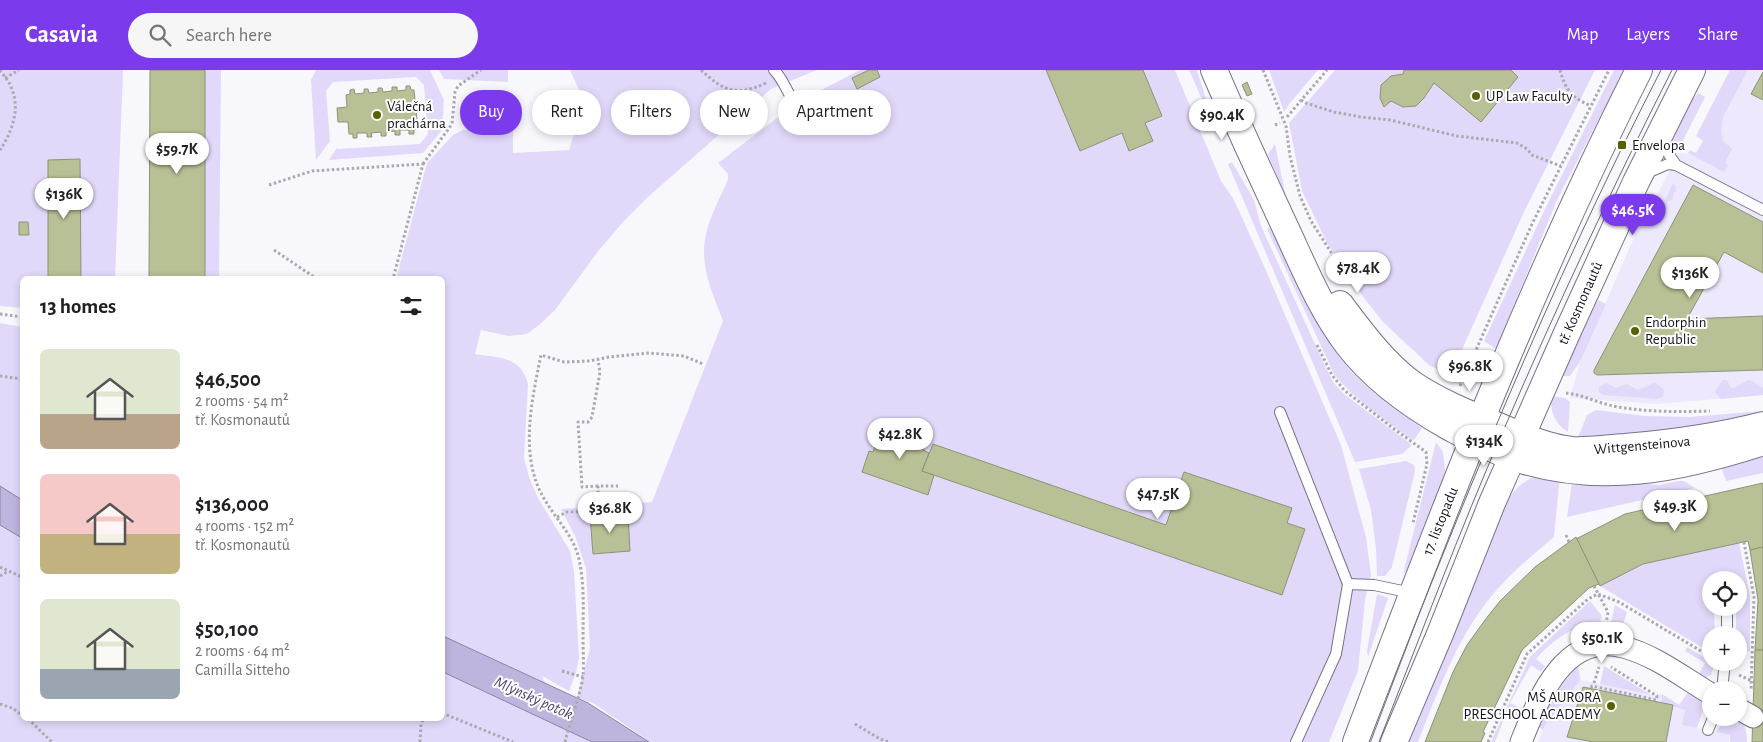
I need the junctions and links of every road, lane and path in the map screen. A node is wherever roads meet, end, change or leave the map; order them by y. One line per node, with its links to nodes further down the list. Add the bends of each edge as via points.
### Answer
1 (0, 70): 14 (path)
2 (19, 70): 14 (path)
3 (481, 70): 23 (path, via 458,86 452,124)
4 (701, 70): 13 (path, via 716,84 735,91 754,89)
5 (1214, 70): 28 (street)
6 (1263, 70): 33 (path, via 1286,126 1300,196)
7 (1327, 70): 16 (path)
8 (1560, 70): 17 (path, via 1569,92 1576,100)
9 (1609, 70): 17 (path)
10 (1639, 70): 46 (street, via 1532,297)
11 (1692, 70): 21 (street, tř. Kosmonautů)
12 (1703, 70): 21 (lane, via 1692,90)
13 (777, 73): 15 (lane)
14 (5, 78): 22 (path, via 12,87 17,112 8,139)
15 (786, 90)
16 (1301, 100): 18 (path); 25 (path, via 1334,112 1517,144 1532,155)
17 (1591, 106): 25 (path)
18 (1286, 117)
19 (1280, 123): 20 (path)
20 (1275, 125)
21 (1663, 126): 24 (lane, via 1666,150); 26 (street, tř. Kosmonautů)
22 (0, 150)
23 (423, 164): 27 (path, via 312,171); 32 (path)
24 (1676, 165): 26 (lane, via 1660,166); 29 (lane)
25 (1561, 166): 39 (path)
26 (1636, 182): 48 (street, tř. Kosmonautů)
27 (269, 185)
28 (1269, 194): 46 (street, via 1323,280 1371,344 1412,384 1442,401); 46 (street, via 1315,292 1349,346 1380,379 1424,412)
29 (1763, 210)
30 (274, 250): 31 (path)
31 (313, 276)
32 (394, 276)
33 (1350, 283)
34 (0, 314): 35 (path)
35 (20, 317)
36 (598, 360): 37 (path, via 649,353 684,356); 49 (path, via 600,372 592,417 588,422 578,422 582,487); 51 (path, via 564,362 541,355 534,391 530,445 541,493)
37 (703, 364)
38 (0, 376): 40 (path)
39 (1462, 378)
40 (20, 379)
41 (1344, 390): 52 (path, via 1426,452 1427,464)
42 (1559, 392): 43 (path, via 1632,408 1685,412)
43 (1718, 410)
44 (1280, 412): 60 (lane)
45 (1763, 425): 48 (street, Wittgensteinova, via 1699,440 1592,450 1571,450 1544,443)
46 (1477, 429): 48 (street); 62 (street, 17. listopadu)
47 (1763, 442): 48 (street, Wittgensteinova, via 1703,460 1633,472 1598,472 1529,462)
48 (1517, 446): 89 (street)
49 (598, 486): 50 (path); 51 (path, via 598,511 567,512)
50 (618, 486)
51 (556, 517): 69 (path, via 573,541 583,586)
52 (1411, 530)
53 (1566, 535): 54 (path)
54 (1569, 542)
55 (1744, 542): 70 (path, via 1754,597)
56 (0, 567): 57 (path)
57 (7, 572): 58 (path); 59 (path)
58 (0, 576)
59 (20, 576)
60 (1348, 584): 62 (lane, via 1381,586); 87 (lane, via 1336,654)
61 (1594, 586): 63 (path)
62 (1412, 593): 88 (street, 17. listopadu)
63 (1598, 594): 64 (path, via 1608,612); 65 (path, via 1619,602); 90 (path, via 1588,599 1527,654)
64 (1605, 628)
65 (1702, 652)
66 (1609, 666): 71 (path, via 1657,696 1656,700)
67 (562, 671): 69 (path)
68 (1734, 672): 70 (path)
69 (583, 677): 85 (path)
70 (1752, 682): 74 (path)
71 (1591, 688)
72 (1702, 689): 91 (street, via 1622,646 1591,647 1561,666 1551,678)
73 (0, 704): 75 (path)
74 (1747, 708)
75 (20, 711)
76 (445, 714): 84 (path)
77 (30, 721): 82 (path)
78 (422, 721): 83 (path)
79 (855, 724): 86 (path)
80 (1710, 726): 81 (lane)
81 (1708, 730)
82 (52, 742)
83 (420, 742)
84 (513, 742)
85 (564, 742)
86 (889, 742)
87 (1296, 742)
88 (1356, 742)
89 (1394, 742)
90 (1488, 742)
91 (1521, 742)

